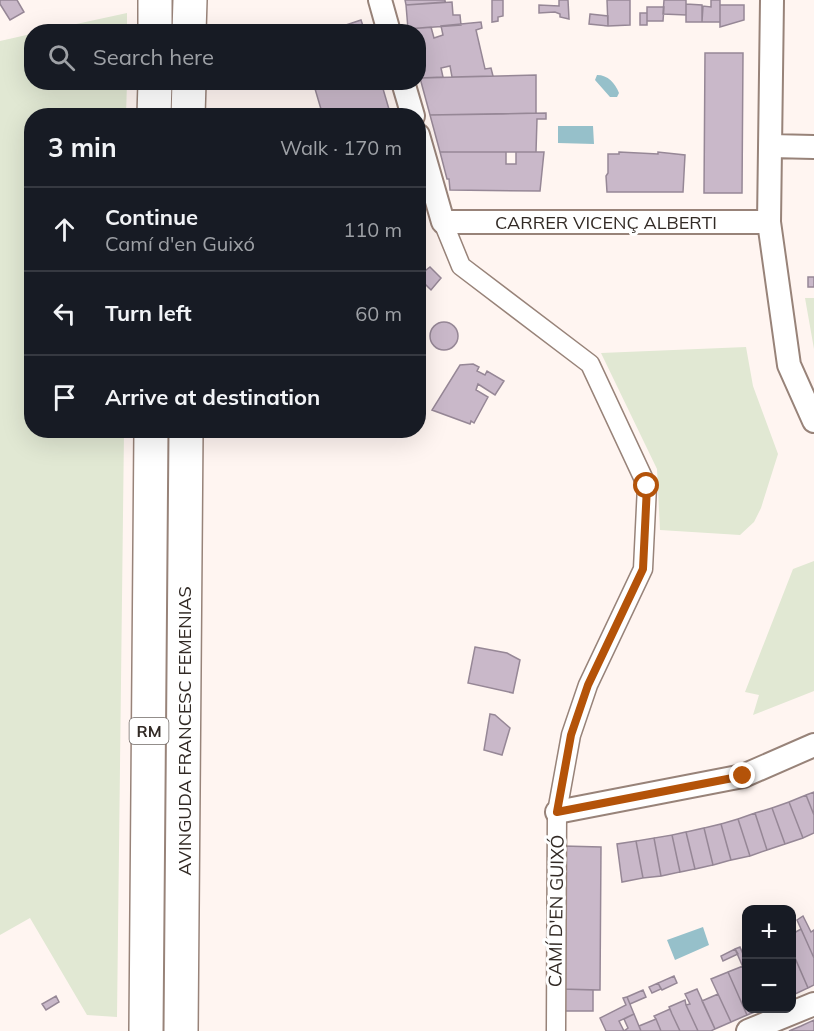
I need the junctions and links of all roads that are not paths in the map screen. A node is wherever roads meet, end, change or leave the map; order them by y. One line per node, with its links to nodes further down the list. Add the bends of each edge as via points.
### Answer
1 (155, 0): 5 (main road)
2 (190, 0): 6 (main road)
3 (380, 0): 7 (street)
4 (772, 0): 14 (street)
5 (155, 24)
6 (189, 24)
7 (387, 24)
8 (154, 90): 11 (main road)
9 (189, 90): 12 (main road)
10 (406, 90): 13 (street)
11 (154, 108)
12 (188, 108)
13 (411, 108)
14 (771, 146): 15 (street); 18 (street)
15 (814, 147)
16 (426, 162): 17 (street, CAMÍ D'EN GUIXÓ)
17 (444, 222): 18 (street, CARRER VICENÇ ALBERTI); 23 (street, CAMÍ D'EN GUIXÓ, via 461,266 590,364 647,486 652,527 643,569 588,685 571,735)
18 (769, 222): 19 (street, via 789,365)
19 (814, 422)
20 (151, 438): 25 (main road, AVINGUDA FRANCESC FEMENIAS / RM)
21 (186, 438): 26 (main road, AVINGUDA FRANCESC FEMENIAS / RM)
22 (814, 745): 23 (street, via 743,776)
23 (557, 812): 27 (street, CAMÍ D'EN GUIXÓ)
24 (814, 1004): 28 (street)
25 (146, 1031)
26 (181, 1031)
27 (556, 1031)
28 (748, 1031)

